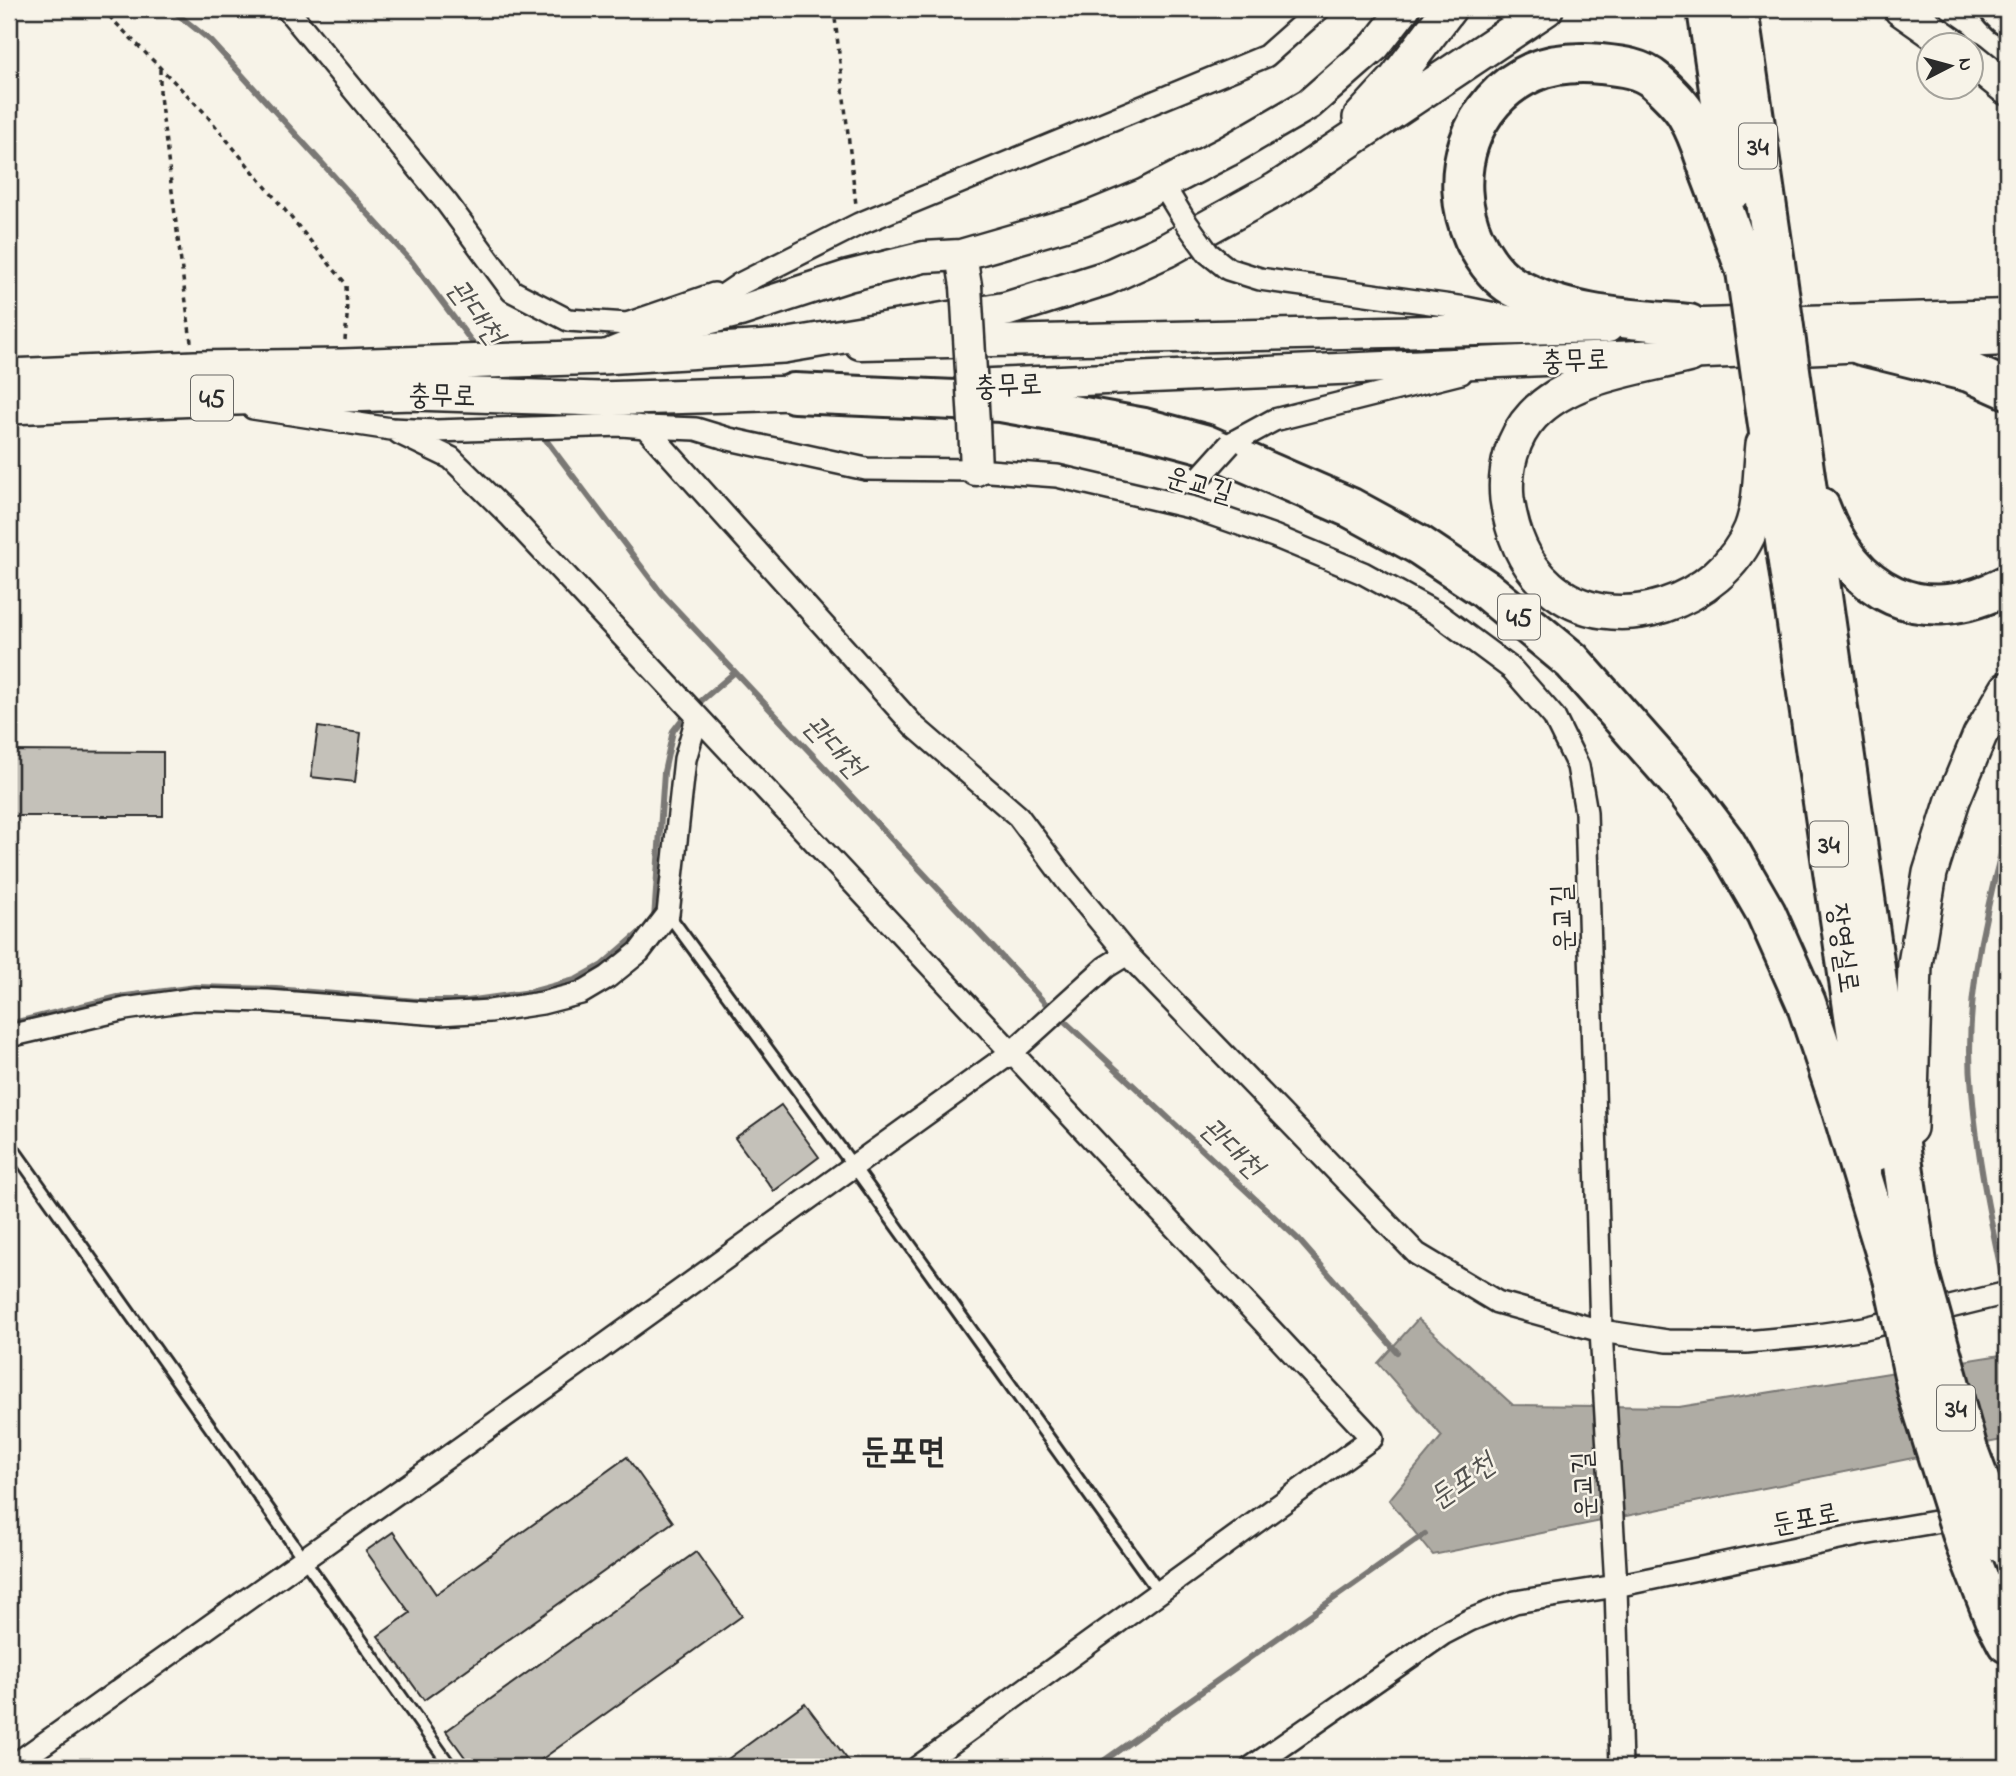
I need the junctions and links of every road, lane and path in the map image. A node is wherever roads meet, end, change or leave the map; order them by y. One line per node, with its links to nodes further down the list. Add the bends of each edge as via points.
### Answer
1 (102, 9): 13 (path)
2 (287, 9): 21 (street, via 447,202 512,291 568,320 627,324)
3 (834, 9): 18 (path)
4 (1319, 9): 18 (street, via 1266,56)
5 (1404, 9): 16 (street, via 1375,46 1309,104)
6 (1449, 9): 17 (main road, via 1357,122)
7 (1546, 9): 17 (main road, 45)
8 (1901, 9): 12 (main road)
9 (2000, 9): 10 (highway)
10 (2007, 16)
11 (1724, 21): 20 (highway, 34)
12 (1934, 32)
13 (160, 69): 31 (path, via 203,111 346,284); 33 (path)
14 (1984, 69): 15 (main road)
15 (2007, 88)
16 (1163, 185): 19 (street, via 1082,220); 24 (street, bridge, via 1208,253 1228,269 1260,279 1466,308)
17 (1276, 189): 27 (main road, 45, via 1167,250 1106,278 1053,295 994,312)
18 (859, 224): 21 (street)
19 (961, 255): 23 (street, via 924,257 848,276); 40 (street, bridge, via 967,286)
20 (1760, 267): 25 (highway, via 1684,112 1653,78 1617,66 1552,66 1533,72 1498,97 1472,134 1461,184 1470,229 1495,272 1512,286 1560,307); 37 (highway, 34, bridge)
21 (740, 284): 23 (street)
22 (2007, 315): 25 (street, 충무로)
23 (679, 326): 29 (street)
24 (1568, 328): 25 (street, 충무로); 27 (street, 충무로)
25 (1690, 340): 28 (street, 충무로); 30 (street, 충무로); 37 (main road, via 1592,379 1548,403 1520,431 1507,470 1510,516 1525,557 1552,589 1583,606 1637,611 1685,598 1719,574 1753,525)
26 (2007, 340): 28 (street, 충무로)
27 (783, 345): 29 (main road, 충무로 / 45)
28 (1861, 345): 34 (highway, via 1969,372)
29 (603, 357): 31 (main road, 충무로 / 45)
30 (1507, 362): 35 (street, 충무로); 41 (street, bridge, via 1274,420 1230,444 1202,475)
31 (342, 366): 33 (main road, 충무로 / 45)
32 (9, 376): 33 (main road, 충무로 / 45)
33 (197, 383): 35 (main road, 충무로 / 45, via 598,399); 36 (main road, 충무로 / 45); 39 (street, via 286,415)
34 (2007, 389)
35 (794, 393): 51 (highway, 45, via 1002,402 1204,444 1351,508 1419,545 1485,589 1572,661 1685,789 1725,842 1766,912 1806,1003)
36 (9, 407)
37 (1780, 408): 42 (highway, via 1836,542 1849,562 1880,590 1940,605 1973,599); 51 (highway, 장영실로 / 34)
38 (645, 428): 39 (street, 운교길); 40 (street, 운교길, via 696,429 866,468); 46 (street, via 914,726 1018,816)
39 (391, 429): 44 (street, via 451,458)
40 (976, 470): 41 (street, 운교길, via 1056,476)
41 (1194, 508): 53 (street, 운교길, via 1363,573 1438,614 1512,669 1554,717 1578,766 1586,812)
42 (2007, 585)
43 (2007, 689): 51 (main road, via 1980,735 1930,873 1915,964)
44 (697, 718): 45 (street, via 685,759); 48 (street)
45 (668, 914): 47 (street, via 639,952 608,977 581,993 542,1003 439,1014 194,999 125,1009); 50 (lane)
46 (1127, 954): 48 (street, via 1106,967); 53 (street, via 1417,1254 1497,1302)
47 (9, 1036)
48 (1016, 1049): 50 (street); 57 (street, via 1372,1438)
49 (9, 1143): 55 (lane)
50 (854, 1167): 55 (street); 57 (lane)
51 (1906, 1274): 54 (highway, 34, bridge)
52 (2007, 1293): 53 (street, via 1865,1328 1811,1336 1746,1342)
53 (1602, 1339): 56 (street, 운교길)
54 (1996, 1540): 56 (street, 둔포로, via 1858,1535); 58 (highway, 34, via 1994,1618)
55 (303, 1560): 59 (street); 60 (lane)
56 (1616, 1584): 62 (street, 둔포로, via 1515,1602 1470,1620); 63 (street, 운교길)
57 (1159, 1592): 61 (street)
58 (2007, 1643)
59 (11, 1767)
60 (451, 1767)
61 (918, 1767)
62 (1252, 1767)
63 (1621, 1767)

